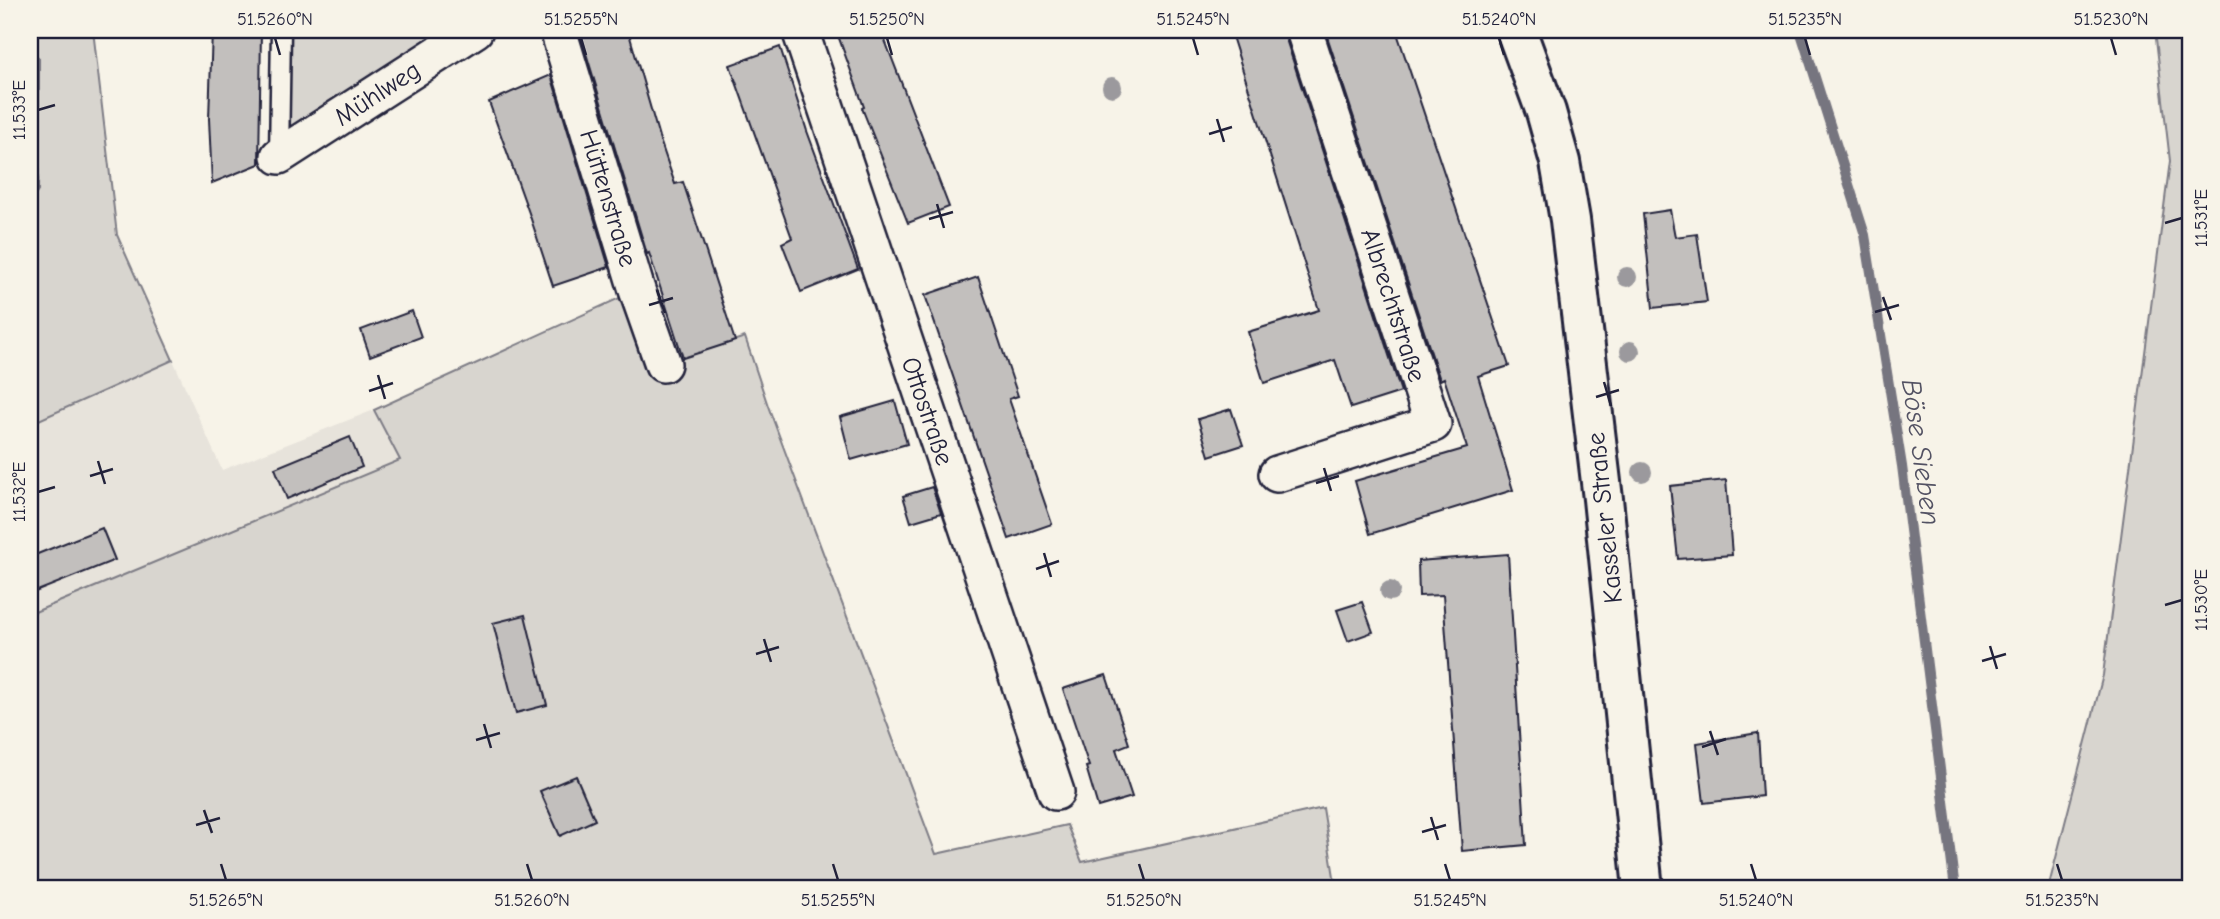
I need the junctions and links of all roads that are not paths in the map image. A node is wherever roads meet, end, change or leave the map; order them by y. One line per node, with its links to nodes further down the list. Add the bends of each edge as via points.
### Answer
1 (281, 30): 7 (lane)
2 (475, 30): 7 (street, Mühlweg)
3 (558, 30): 8 (street, Hüttenstraße)
4 (800, 30): 10 (street, Ottostraße)
5 (1304, 30): 9 (street, Albrechtstraße, via 1433,424)
6 (1516, 30): 11 (main road, Kasseler Straße, via 1560,162 1570,220)
7 (279, 156)
8 (663, 364)
9 (1277, 474)
10 (1056, 792)
11 (1643, 889)

